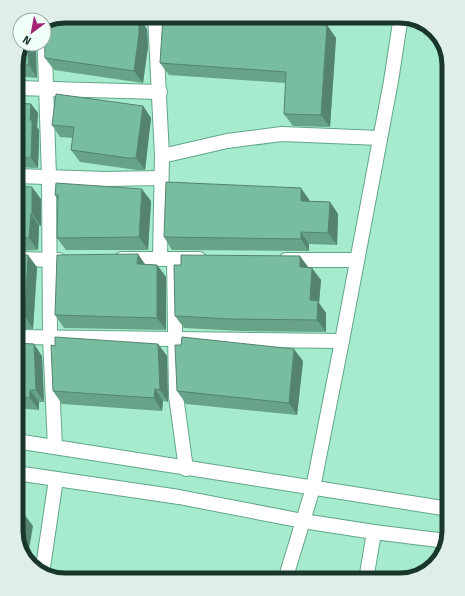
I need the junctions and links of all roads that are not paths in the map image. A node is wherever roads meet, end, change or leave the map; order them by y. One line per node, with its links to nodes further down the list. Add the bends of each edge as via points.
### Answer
1 (155, 23): 6 (street)
2 (400, 23): 7 (street)
3 (44, 52): 5 (street)
4 (23, 88): 5 (street)
5 (45, 89): 6 (street); 10 (street)
6 (160, 92): 8 (street)
7 (380, 138): 8 (street, via 282,134 227,141); 20 (street)
8 (162, 156): 11 (street)
9 (23, 176): 10 (street)
10 (49, 177): 11 (street); 17 (street)
11 (161, 178): 12 (street)
12 (160, 258): 14 (street); 15 (street)
13 (23, 259): 17 (street)
14 (109, 259)
15 (174, 259): 16 (street); 23 (street)
16 (214, 259)
17 (50, 260): 18 (street); 22 (street)
18 (72, 260)
19 (275, 260): 20 (street)
20 (357, 260): 24 (street)
21 (23, 337): 22 (street)
22 (50, 338): 23 (street); 26 (street)
23 (176, 338): 24 (street); 27 (street, via 176,396)
24 (342, 341): 30 (street)
25 (23, 442): 26 (street)
26 (55, 447): 27 (street)
27 (186, 469): 30 (street)
28 (23, 474): 29 (street)
29 (56, 479): 32 (street, via 179,497); 35 (street)
30 (313, 488): 31 (street); 32 (street)
31 (442, 508)
32 (303, 521): 33 (street); 36 (street)
33 (374, 532): 34 (street); 37 (street)
34 (441, 540)
35 (43, 566)
36 (287, 573)
37 (367, 573)

